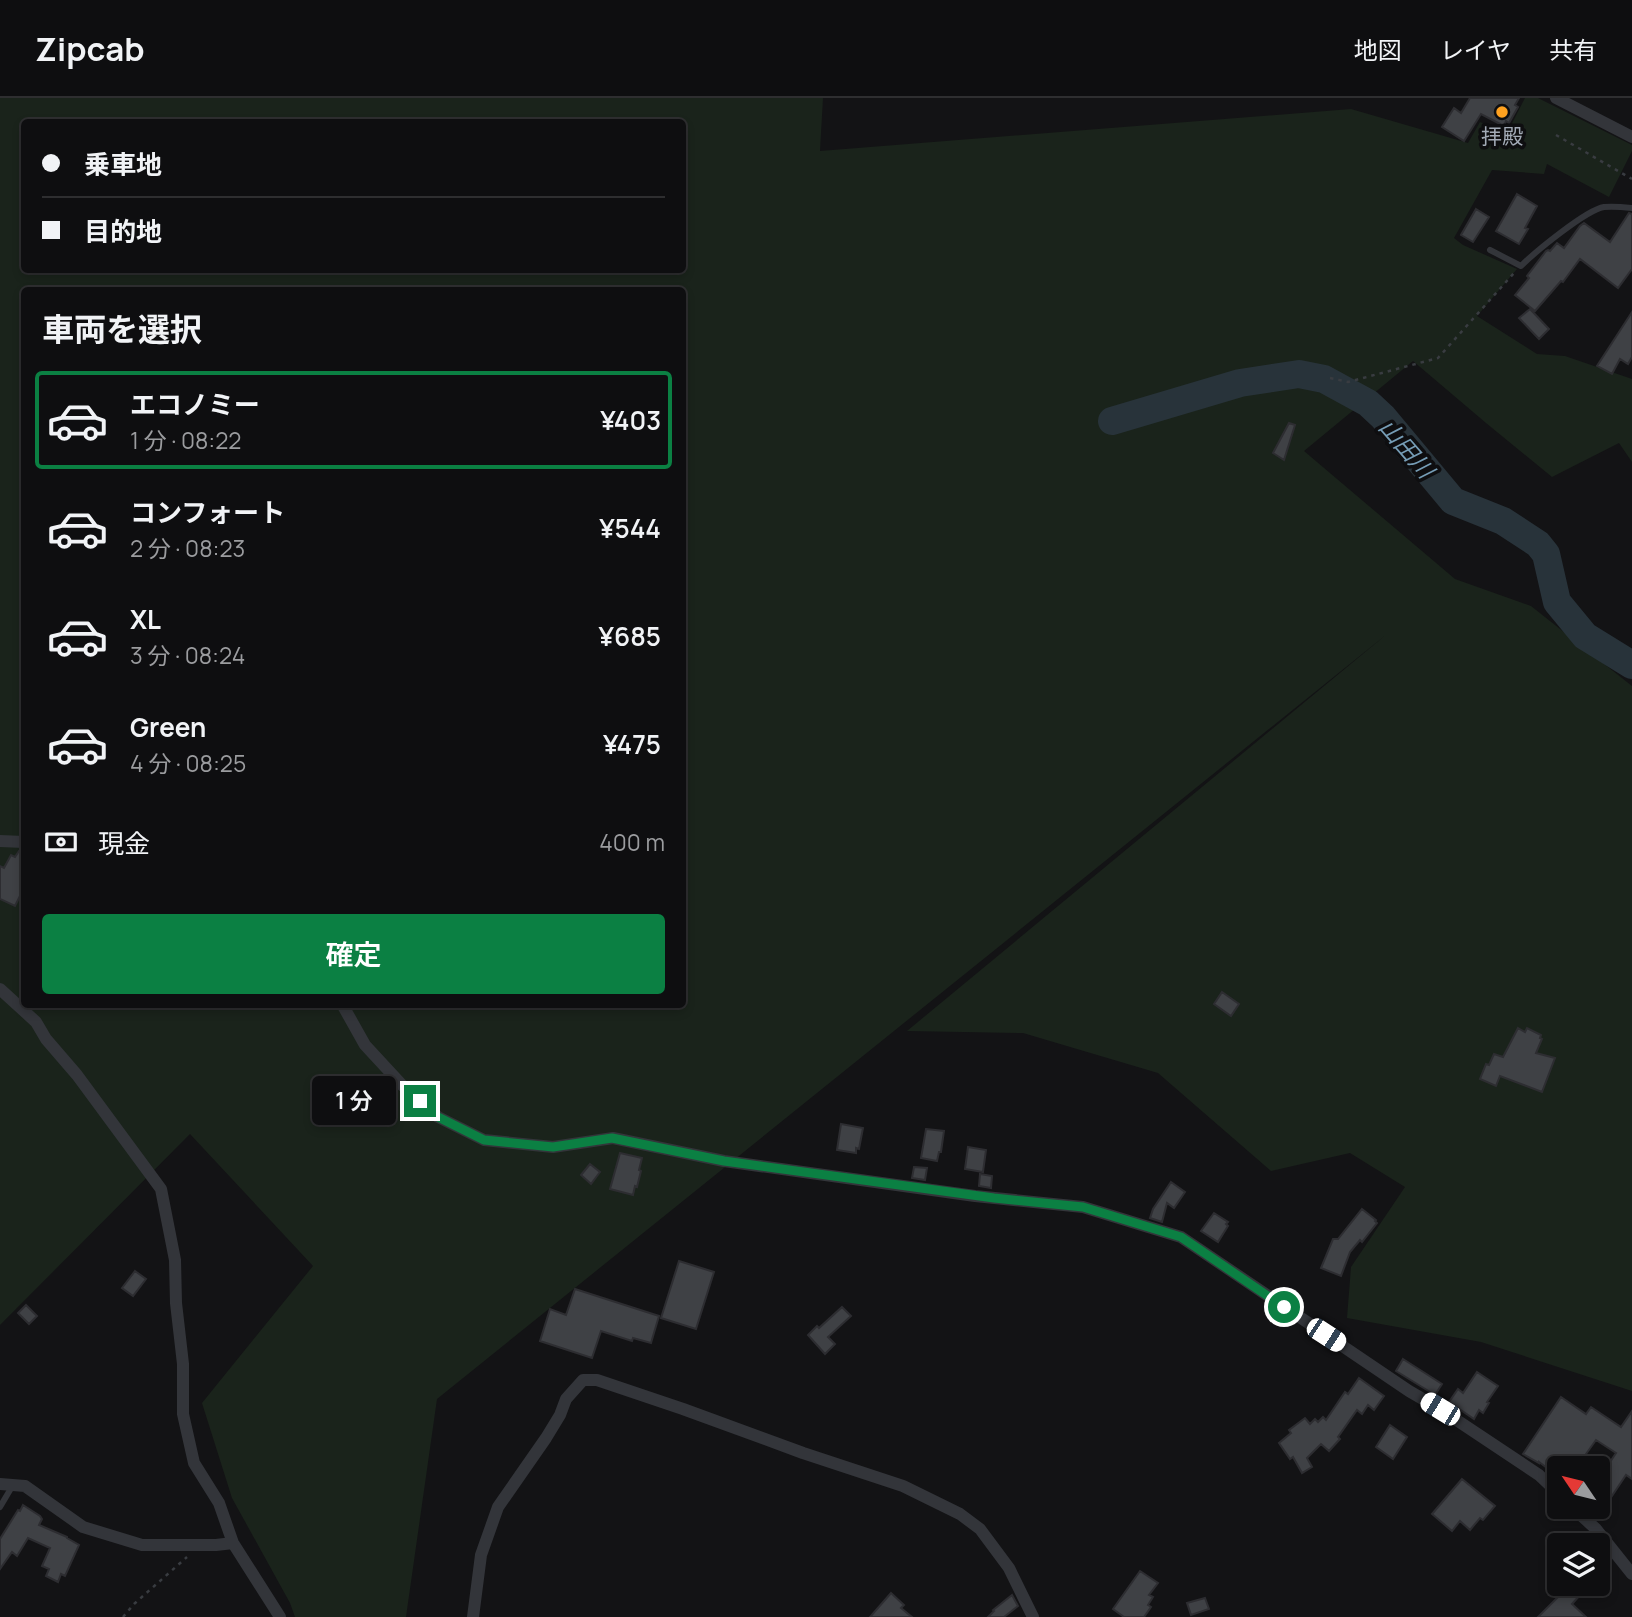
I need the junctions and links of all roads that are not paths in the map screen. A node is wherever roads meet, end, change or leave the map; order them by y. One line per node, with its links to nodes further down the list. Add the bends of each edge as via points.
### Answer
1 (1556, 98): 2 (street)
2 (1632, 136)
3 (1632, 208): 4 (lane, via 1597,209 1521,266)
4 (1490, 250)
5 (0, 841): 6 (street)
6 (21, 842)
7 (0, 989): 13 (street, via 36,1022 161,1189 175,1261 183,1414 194,1463 219,1503)
8 (344, 1008): 9 (street, via 365,1045 402,1085 438,1117 484,1140 553,1147 612,1138 724,1161 1083,1207 1181,1237)
9 (1547, 1483)
10 (7, 1484): 11 (lane); 13 (street, via 25,1486 83,1527 142,1545)
11 (0, 1507)
12 (1586, 1519): 14 (street)
13 (233, 1543): 15 (street)
14 (1632, 1574)
15 (279, 1617)
16 (473, 1617): 17 (street, via 481,1555 498,1507 546,1438 566,1399 583,1380 597,1380 903,1486 960,1514 980,1529 1009,1568)
17 (1033, 1617)

